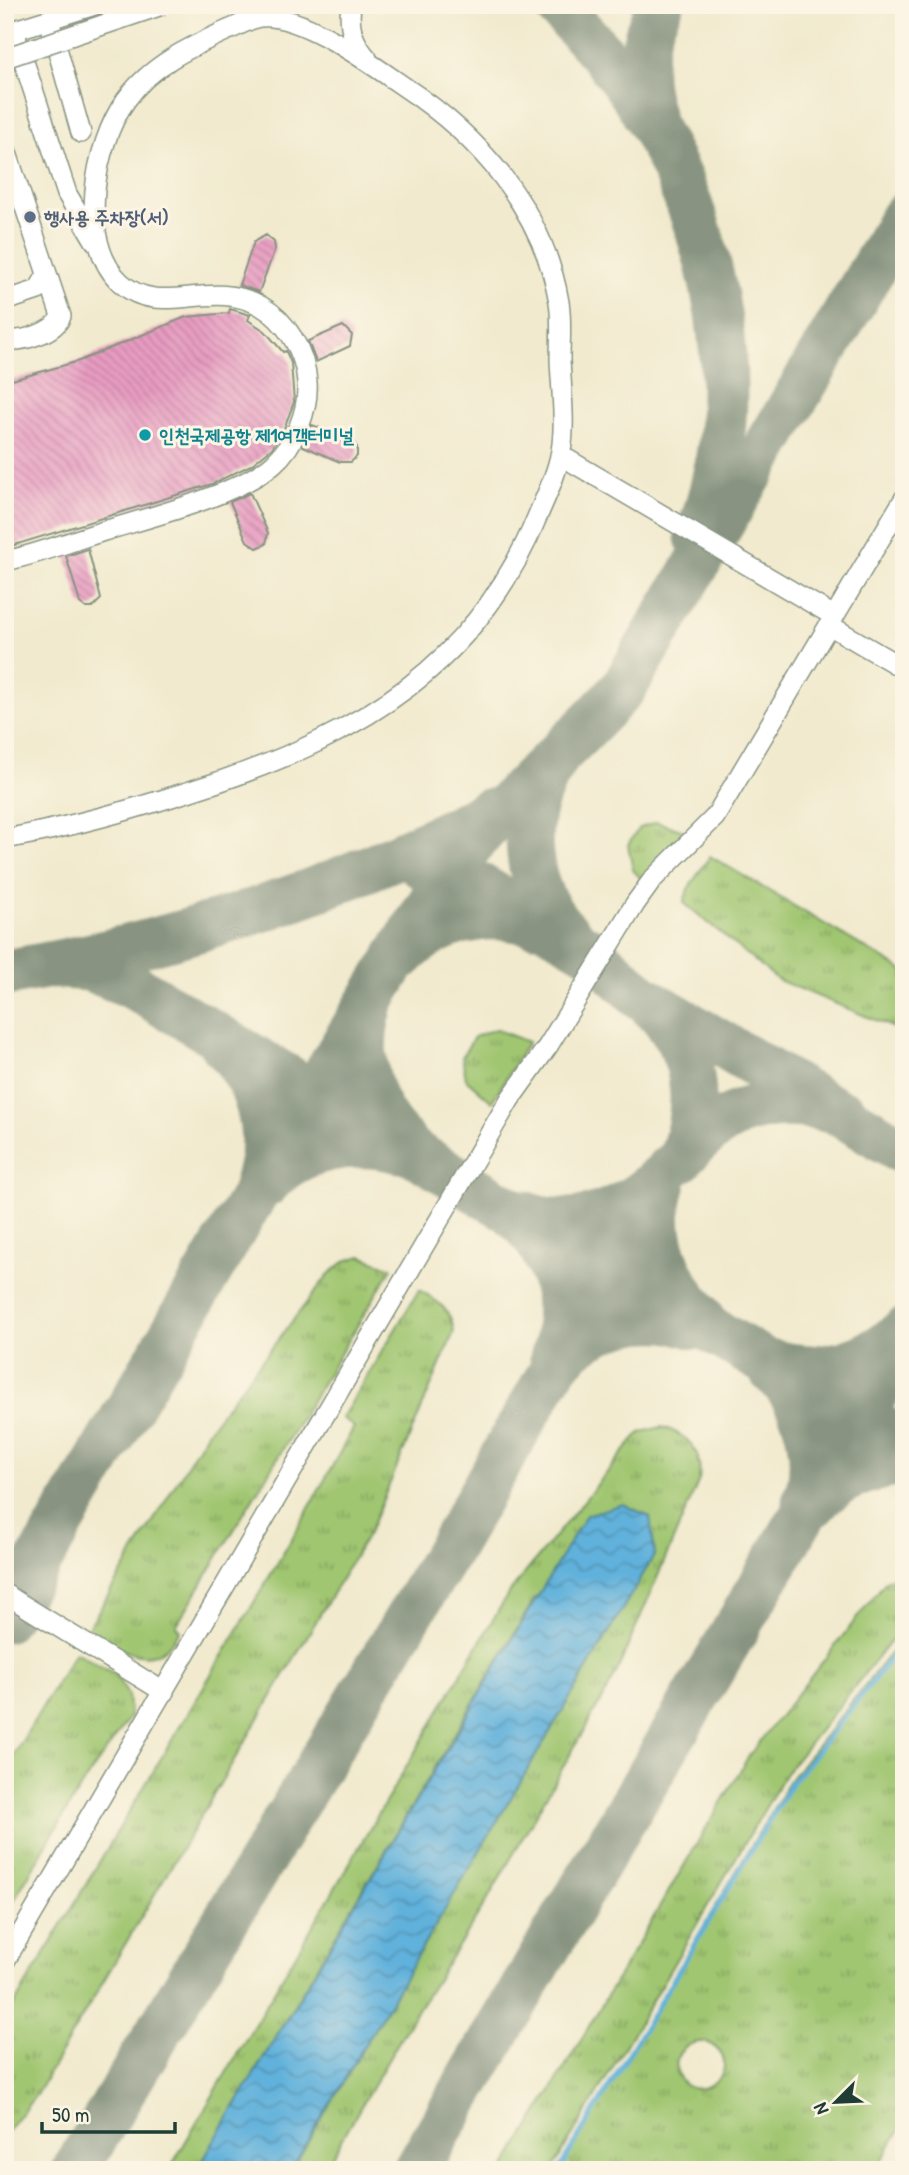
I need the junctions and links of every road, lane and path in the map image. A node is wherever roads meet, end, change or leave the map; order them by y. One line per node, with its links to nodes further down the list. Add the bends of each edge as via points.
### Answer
1 (95, 5): 6 (lane)
2 (162, 5): 8 (lane, bridge)
3 (287, 5): 5 (lane)
4 (351, 5): 9 (lane, via 351,28 359,50)
5 (261, 17): 9 (lane, via 320,34); 11 (lane, via 181,50 126,100)
6 (49, 20): 7 (lane); 10 (lane)
7 (10, 32): 12 (lane)
8 (5, 58)
9 (375, 67): 18 (lane, via 459,127 519,197 546,258 559,304)
10 (81, 133): 11 (lane); 12 (lane)
11 (107, 135): 14 (lane, via 95,190)
12 (49, 136): 14 (lane, via 67,194)
13 (5, 147): 15 (lane)
14 (102, 254): 20 (lane, via 116,279 134,293 153,299 225,293 262,307 300,350 307,385 303,416 274,464 250,479 183,507)
15 (47, 275): 16 (lane, via 37,290 15,298); 17 (lane, via 61,316 58,324)
16 (5, 292)
17 (5, 340)
18 (560, 455): 21 (lane); 23 (lane, via 529,540 497,596 439,661 367,716 313,747 154,804)
19 (904, 499): 21 (lane)
20 (5, 561)
21 (831, 620): 22 (lane); 25 (lane, via 715,817 647,887 510,1099)
22 (904, 669)
23 (5, 839)
24 (5, 1594): 25 (lane)
25 (164, 1692): 26 (lane)
26 (5, 1961)

